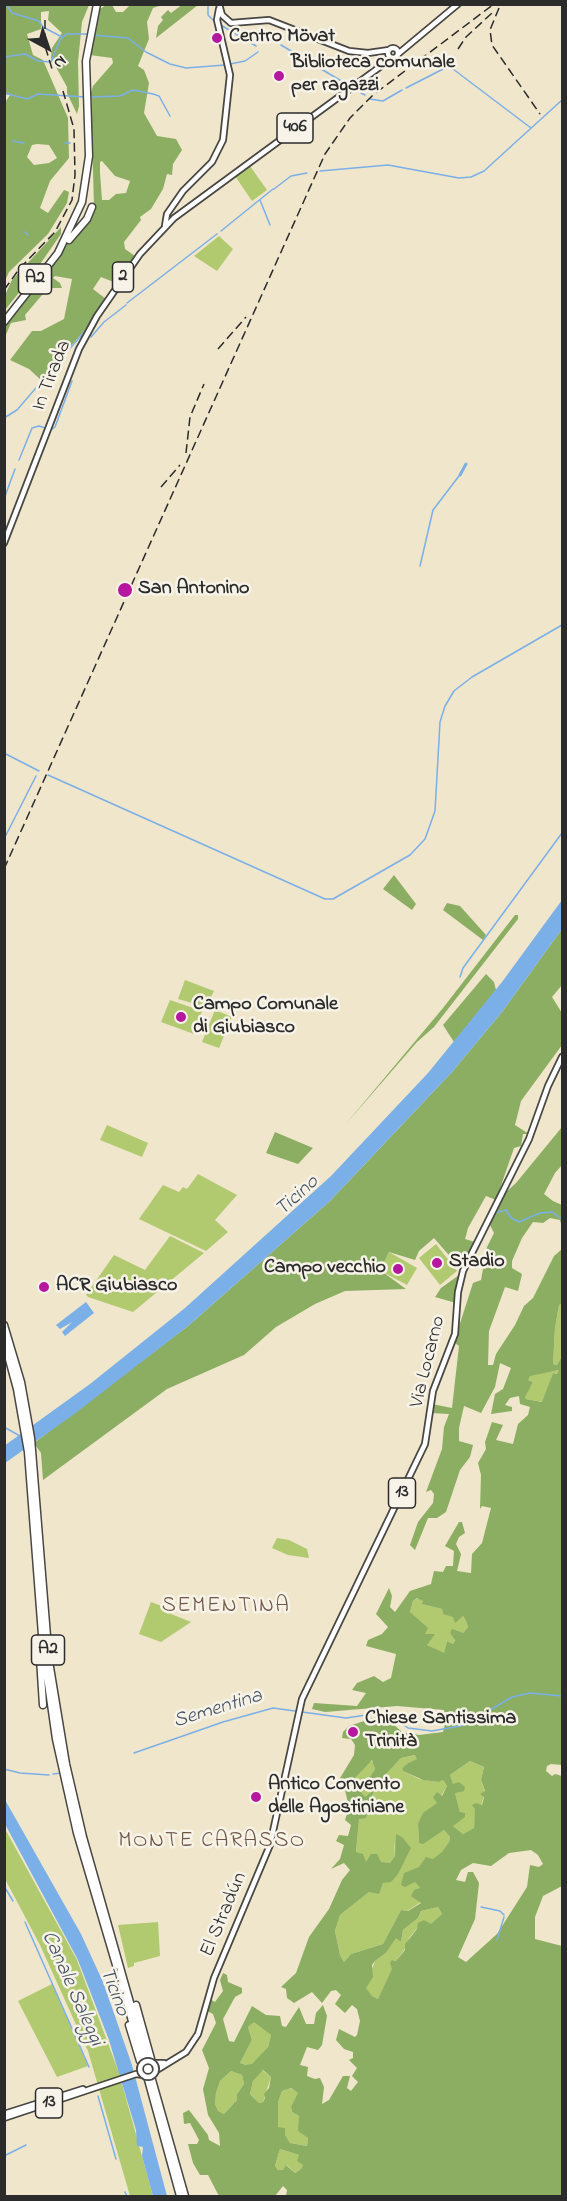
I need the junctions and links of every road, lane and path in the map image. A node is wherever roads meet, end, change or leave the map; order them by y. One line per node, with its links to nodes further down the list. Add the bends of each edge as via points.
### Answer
1 (458, 4): 5 (main road)
2 (96, 5): 7 (highway, A2)
3 (219, 7): 4 (main road)
4 (218, 19): 6 (main road, via 233,23 272,20 344,49); 10 (main road, via 228,64 227,113 221,146 212,162 183,191 169,212)
5 (411, 41): 6 (main road); 6 (main road, via 398,54)
6 (390, 53): 9 (main road, 406, via 351,87)
7 (84, 61): 8 (highway, A2, via 89,150); 11 (highway, A2, via 84,171)
8 (83, 197): 11 (highway, A2); 11 (highway, via 82,212 87,214 92,207 90,212)
9 (182, 213): 10 (main road, 2)
10 (169, 222): 14 (main road, In Tirada / 2, via 88,333)
11 (67, 237): 12 (highway, A2); 13 (highway, A2)
12 (4, 316)
13 (4, 322)
14 (48, 430): 15 (main road, 2); 16 (main road, 2)
15 (4, 543)
16 (4, 549)
17 (562, 1057): 24 (main road, Via Locarno / 13, via 529,1139 462,1275 455,1334 433,1391 424,1447)
18 (4, 1325): 20 (highway, A2)
19 (4, 1341): 20 (highway, A2)
20 (20, 1389): 21 (highway, A2)
21 (38, 1535): 22 (highway, A2); 27 (highway, A2)
22 (39, 1591): 25 (highway, A2); 27 (highway, A2, via 47,1682)
23 (328, 1629): 24 (main road)
24 (331, 1637): 26 (main road, Via Locarno / 13)
25 (43, 1705)
26 (297, 1716): 33 (main road, El Stradún / 13, via 270,1845 214,1978 195,2039 187,2050)
27 (63, 1764): 28 (highway, A2)
28 (66, 1776): 30 (highway, A2); 31 (highway, A2)
29 (62, 1788): 30 (highway, A2)
30 (84, 1857): 32 (highway, A2)
31 (123, 1975): 34 (highway); 41 (highway, A2)
32 (122, 1986): 35 (highway); 40 (highway, A2)
33 (169, 2061): 34 (main road, 13); 36 (main road, 13)
34 (153, 2063): 35 (main road, bridge, via 146,2061); 36 (main road, bridge)
35 (141, 2066): 37 (main road, bridge); 38 (main road, 13)
36 (155, 2071): 37 (main road, bridge, via 151,2076)
37 (144, 2075): 38 (main road, 13)
38 (93, 2087): 39 (main road, 13)
39 (4, 2116)
40 (180, 2196)
41 (185, 2196)

